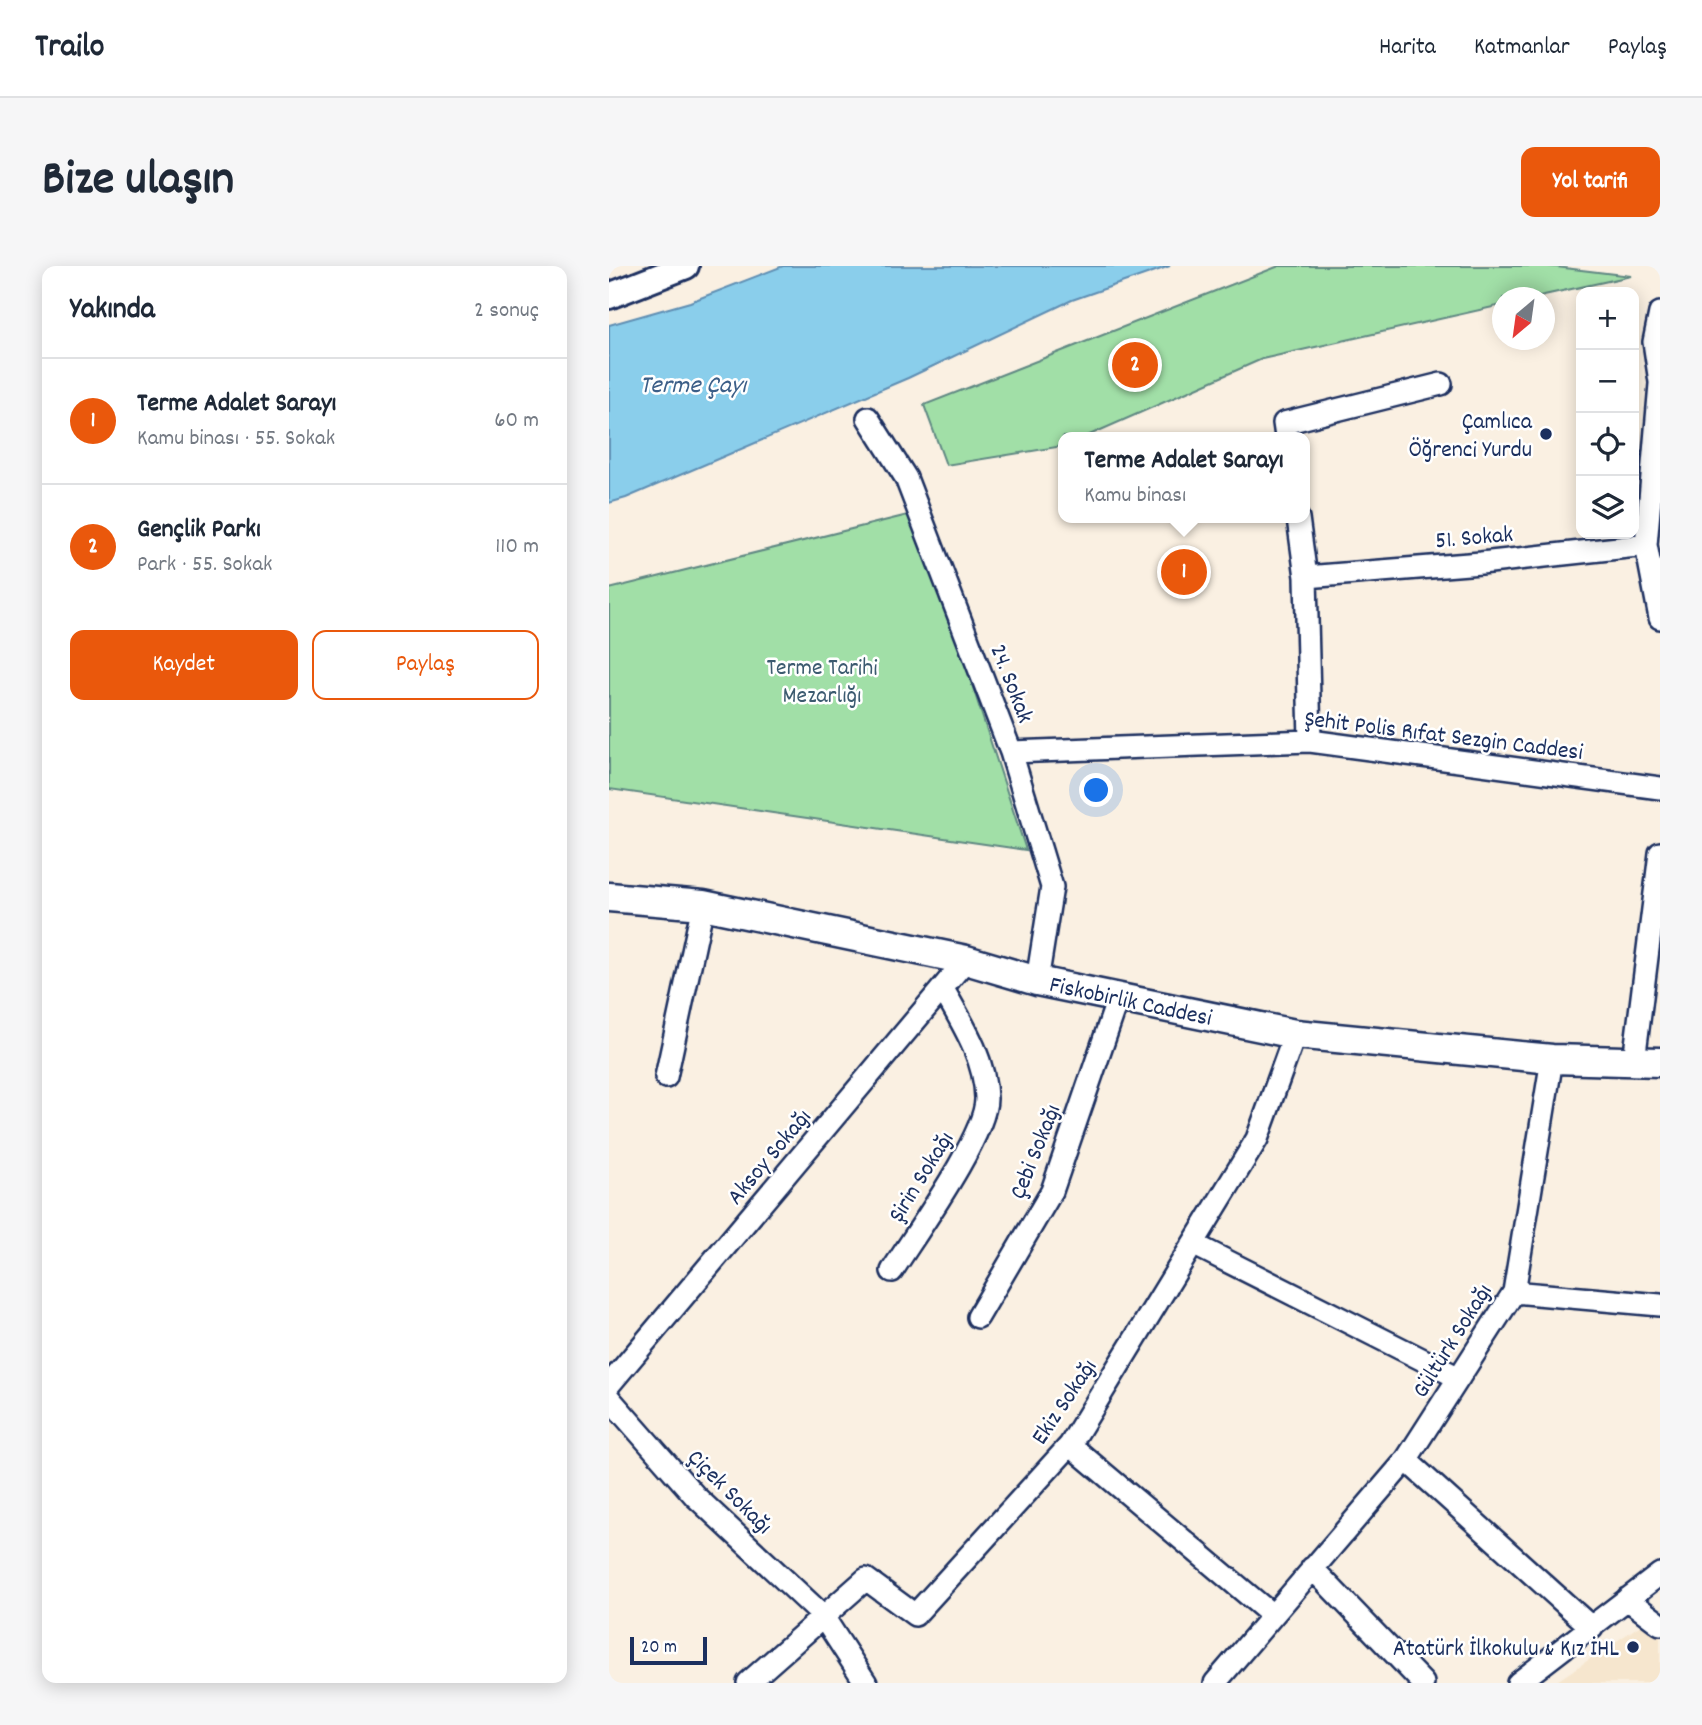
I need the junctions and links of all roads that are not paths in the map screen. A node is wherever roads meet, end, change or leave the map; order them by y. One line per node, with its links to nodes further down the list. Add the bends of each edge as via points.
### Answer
1 (686, 266): 2 (street)
2 (609, 296)
3 (1660, 313): 4 (street)
4 (1657, 341): 5 (street)
5 (1660, 383): 10 (street)
6 (1441, 384): 8 (street, via 1284,423)
7 (868, 418): 14 (street, 24. Sokak, via 906,478)
8 (1285, 432)
9 (1298, 523): 11 (street)
10 (1646, 545): 11 (street, 51. Sokak); 12 (street)
11 (1306, 577): 13 (street)
12 (1660, 618)
13 (1310, 741): 14 (street, Şehit Polis Rıfat Sezgin Caddesi); 15 (street, Şehit Polis Rıfat Sezgin Caddesi)
14 (1011, 752): 20 (street, 24. Sokak, via 1052,887)
15 (1660, 788)
16 (1660, 853): 25 (street)
17 (609, 897): 18 (main road, Fiskobirlik Caddesi)
18 (703, 905): 19 (main road, Fiskobirlik Caddesi); 26 (street)
19 (966, 960): 20 (main road, Fiskobirlik Caddesi); 21 (street, Aksoy Sokağı)
20 (1037, 981): 22 (main road, Fiskobirlik Caddesi)
21 (943, 989): 28 (street, Şirin Sokağı, via 977,1052 986,1100 973,1143); 33 (street, Aksoy Sokağı)
22 (1119, 996): 23 (main road, Fiskobirlik Caddesi); 31 (street, Çebi Sokağı, via 1052,1191)
23 (1295, 1034): 24 (main road, Fiskobirlik Caddesi); 27 (street, Ekiz Sokağı, via 1257,1139)
24 (1552, 1059): 25 (main road, Fiskobirlik Caddesi); 29 (street, Gültürk Sokağı)
25 (1647, 1062)
26 (666, 1077)
27 (1193, 1244): 32 (street); 35 (street, Ekiz Sokağı)
28 (892, 1271)
29 (1514, 1292): 30 (street); 32 (street, Gültürk Sokağı)
30 (1660, 1305)
31 (978, 1317)
32 (1459, 1378): 36 (street, Gültürk Sokağı)
33 (609, 1385)
34 (609, 1398): 41 (street, Çiçek Sokağı, via 695,1496)
35 (1070, 1445): 41 (street, Ekiz Sokağı, via 915,1615 866,1579); 42 (street)
36 (1406, 1460): 38 (street, Gültürk Sokağı); 44 (street)
37 (1660, 1563): 39 (street)
38 (1312, 1568): 42 (street, Gültürk Sokağı); 48 (street)
39 (1660, 1574): 40 (street)
40 (1627, 1599): 43 (street); 44 (street)
41 (822, 1615): 46 (street, Ekiz Sokağı); 47 (street, Çiçek Sokağı)
42 (1272, 1615): 45 (street, Gültürk Sokağı)
43 (1660, 1624)
44 (1592, 1628): 49 (street)
45 (1226, 1679)
46 (748, 1683)
47 (866, 1683)
48 (1423, 1683)
49 (1518, 1683)

